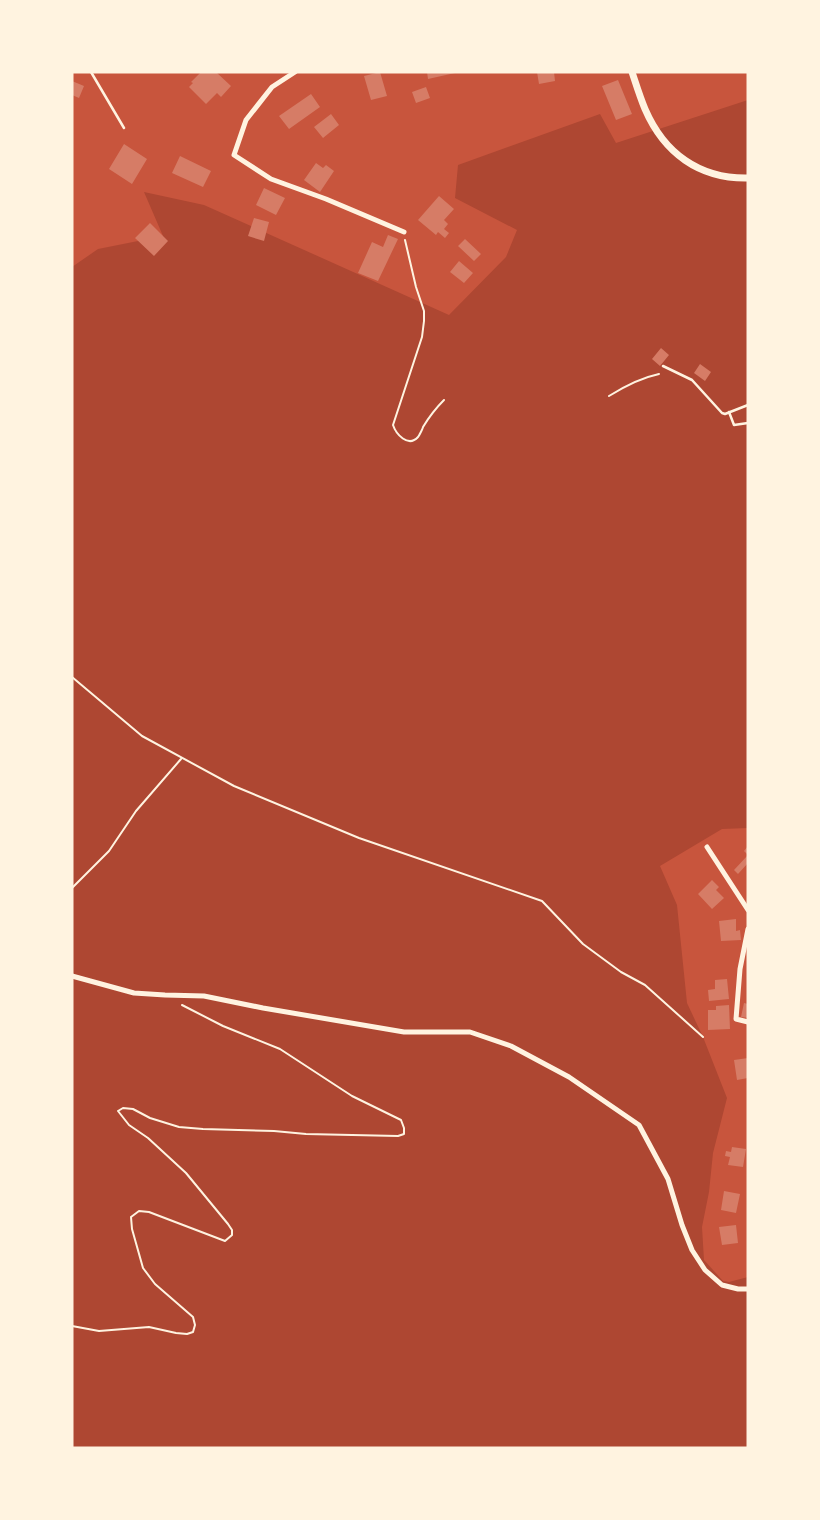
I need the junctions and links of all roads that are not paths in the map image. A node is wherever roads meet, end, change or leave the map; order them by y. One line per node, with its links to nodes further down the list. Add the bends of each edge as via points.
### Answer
1 (91, 72): 4 (lane)
2 (295, 72): 6 (street, via 272,88 246,120 234,155 271,179)
3 (632, 72): 5 (main road, via 653,125 674,152 711,173)
4 (124, 128)
5 (748, 178)
6 (404, 232)
7 (663, 366): 9 (lane, via 691,380 722,413)
8 (748, 405): 9 (lane)
9 (729, 412): 10 (lane, via 734,425)
10 (748, 424)
11 (707, 847): 12 (street)
12 (748, 909)
13 (748, 929): 15 (street, via 736,1013 736,1019)
14 (72, 976): 16 (street, via 134,993 204,996 404,1032 470,1032 511,1046 569,1077 639,1125 668,1179 692,1250 705,1270 722,1285)
15 (748, 1022)
16 (748, 1289)

